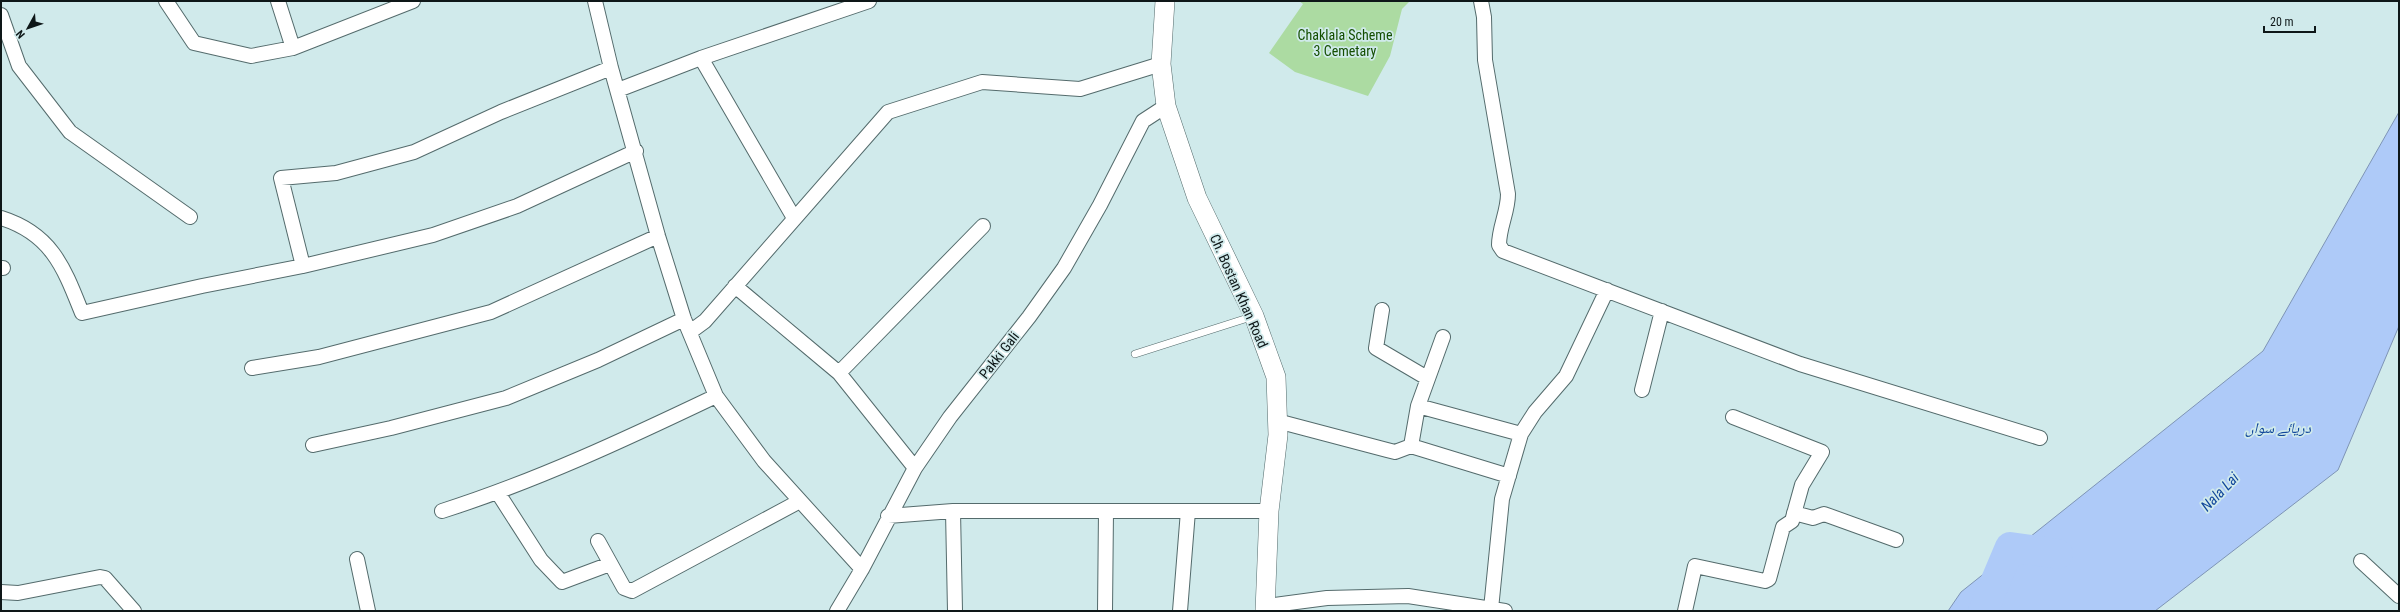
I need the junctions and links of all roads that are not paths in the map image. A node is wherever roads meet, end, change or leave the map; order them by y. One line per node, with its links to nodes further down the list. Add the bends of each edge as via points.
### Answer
1 (166, 1): 9 (street, via 194,43 251,56)
2 (278, 1): 9 (street)
3 (413, 1): 9 (street)
4 (595, 1): 12 (street)
5 (869, 1): 10 (street)
6 (1165, 1): 11 (main road, Ch. Bostan Khan Road)
7 (1481, 1): 23 (street, via 1485,60 1508,194 1508,209 1498,245 1503,251)
8 (2, 22): 16 (street, via 19,66 70,132)
9 (294, 48)
10 (701, 58): 13 (street); 18 (street)
11 (1161, 64): 14 (main road, Ch. Bostan Khan Road); 18 (street, via 1080,89 982,82 888,112)
12 (611, 68): 13 (street); 21 (street, via 500,112 414,152 336,173 281,178)
13 (618, 90): 15 (street)
14 (1166, 106): 26 (main road, Ch. Bostan Khan Road, via 1197,198); 43 (street, Pakki Gali, via 1143,121 1064,268 1030,317 950,417)
15 (636, 151): 20 (street); 21 (street, via 517,206 433,236)
16 (190, 217)
17 (1, 218): 21 (street, via 14,222 54,252 82,314 202,286)
18 (794, 218): 22 (street)
19 (983, 226): 32 (street)
20 (658, 236): 27 (street); 31 (street, via 491,312 318,357)
21 (304, 266)
22 (736, 286): 28 (street, via 704,321); 32 (street)
23 (1607, 290): 25 (street); 39 (street, via 1566,376 1535,412)
24 (1382, 310): 33 (street, via 1376,348)
25 (1662, 311): 34 (street); 40 (street, via 1800,364)
26 (1254, 316): 30 (lane); 38 (main road, Ch. Bostan Khan Road, via 1276,377)
27 (684, 318): 28 (street); 41 (street, via 598,360 506,398)
28 (690, 332): 35 (street)
29 (1443, 337): 33 (street)
30 (1135, 354)
31 (252, 368)
32 (839, 373): 43 (street)
33 (1427, 378): 36 (street)
34 (1642, 390)
35 (716, 396): 45 (street, via 631,437); 46 (street, via 764,461)
36 (1418, 406): 39 (street); 42 (street)
37 (1733, 418): 52 (street, via 1822,452 1802,485)
38 (1277, 420): 42 (street, via 1395,452); 47 (main road, Ch. Bostan Khan Road)
39 (1521, 434): 44 (street)
40 (2040, 438)
41 (313, 445)
42 (1411, 446): 44 (street)
43 (915, 468): 53 (street, Pakki Gali)
44 (1509, 476): 63 (street, via 1502,499)
45 (498, 493): 48 (street); 58 (street, via 541,560 562,582)
46 (800, 501): 58 (street, via 632,591 624,588); 59 (street)
47 (1269, 510): 51 (street); 62 (main road, Ch. Bostan Khan Road)
48 (442, 511)
49 (953, 511): 50 (street); 53 (street); 67 (street)
50 (1106, 511): 51 (street); 68 (street)
51 (1188, 511): 69 (street)
52 (1794, 514): 54 (street, via 1813,518 1824,514); 70 (street, via 1789,524 1783,527 1769,579 1764,581 1695,566)
53 (888, 516): 59 (street, Pakki Gali)
54 (1896, 540)
55 (598, 541): 58 (street)
56 (357, 560): 65 (street)
57 (2361, 561): 61 (street)
58 (610, 564)
59 (862, 569): 66 (street, Pakki Gali)
60 (1, 592): 64 (street, via 18,593 100,577 105,578)
61 (2399, 596)
62 (1265, 608): 63 (street, via 1327,598 1408,596)
63 (1498, 610)
64 (134, 611)
65 (368, 611)
66 (837, 611)
67 (955, 611)
68 (1105, 611)
69 (1180, 611)
70 (1686, 611)

